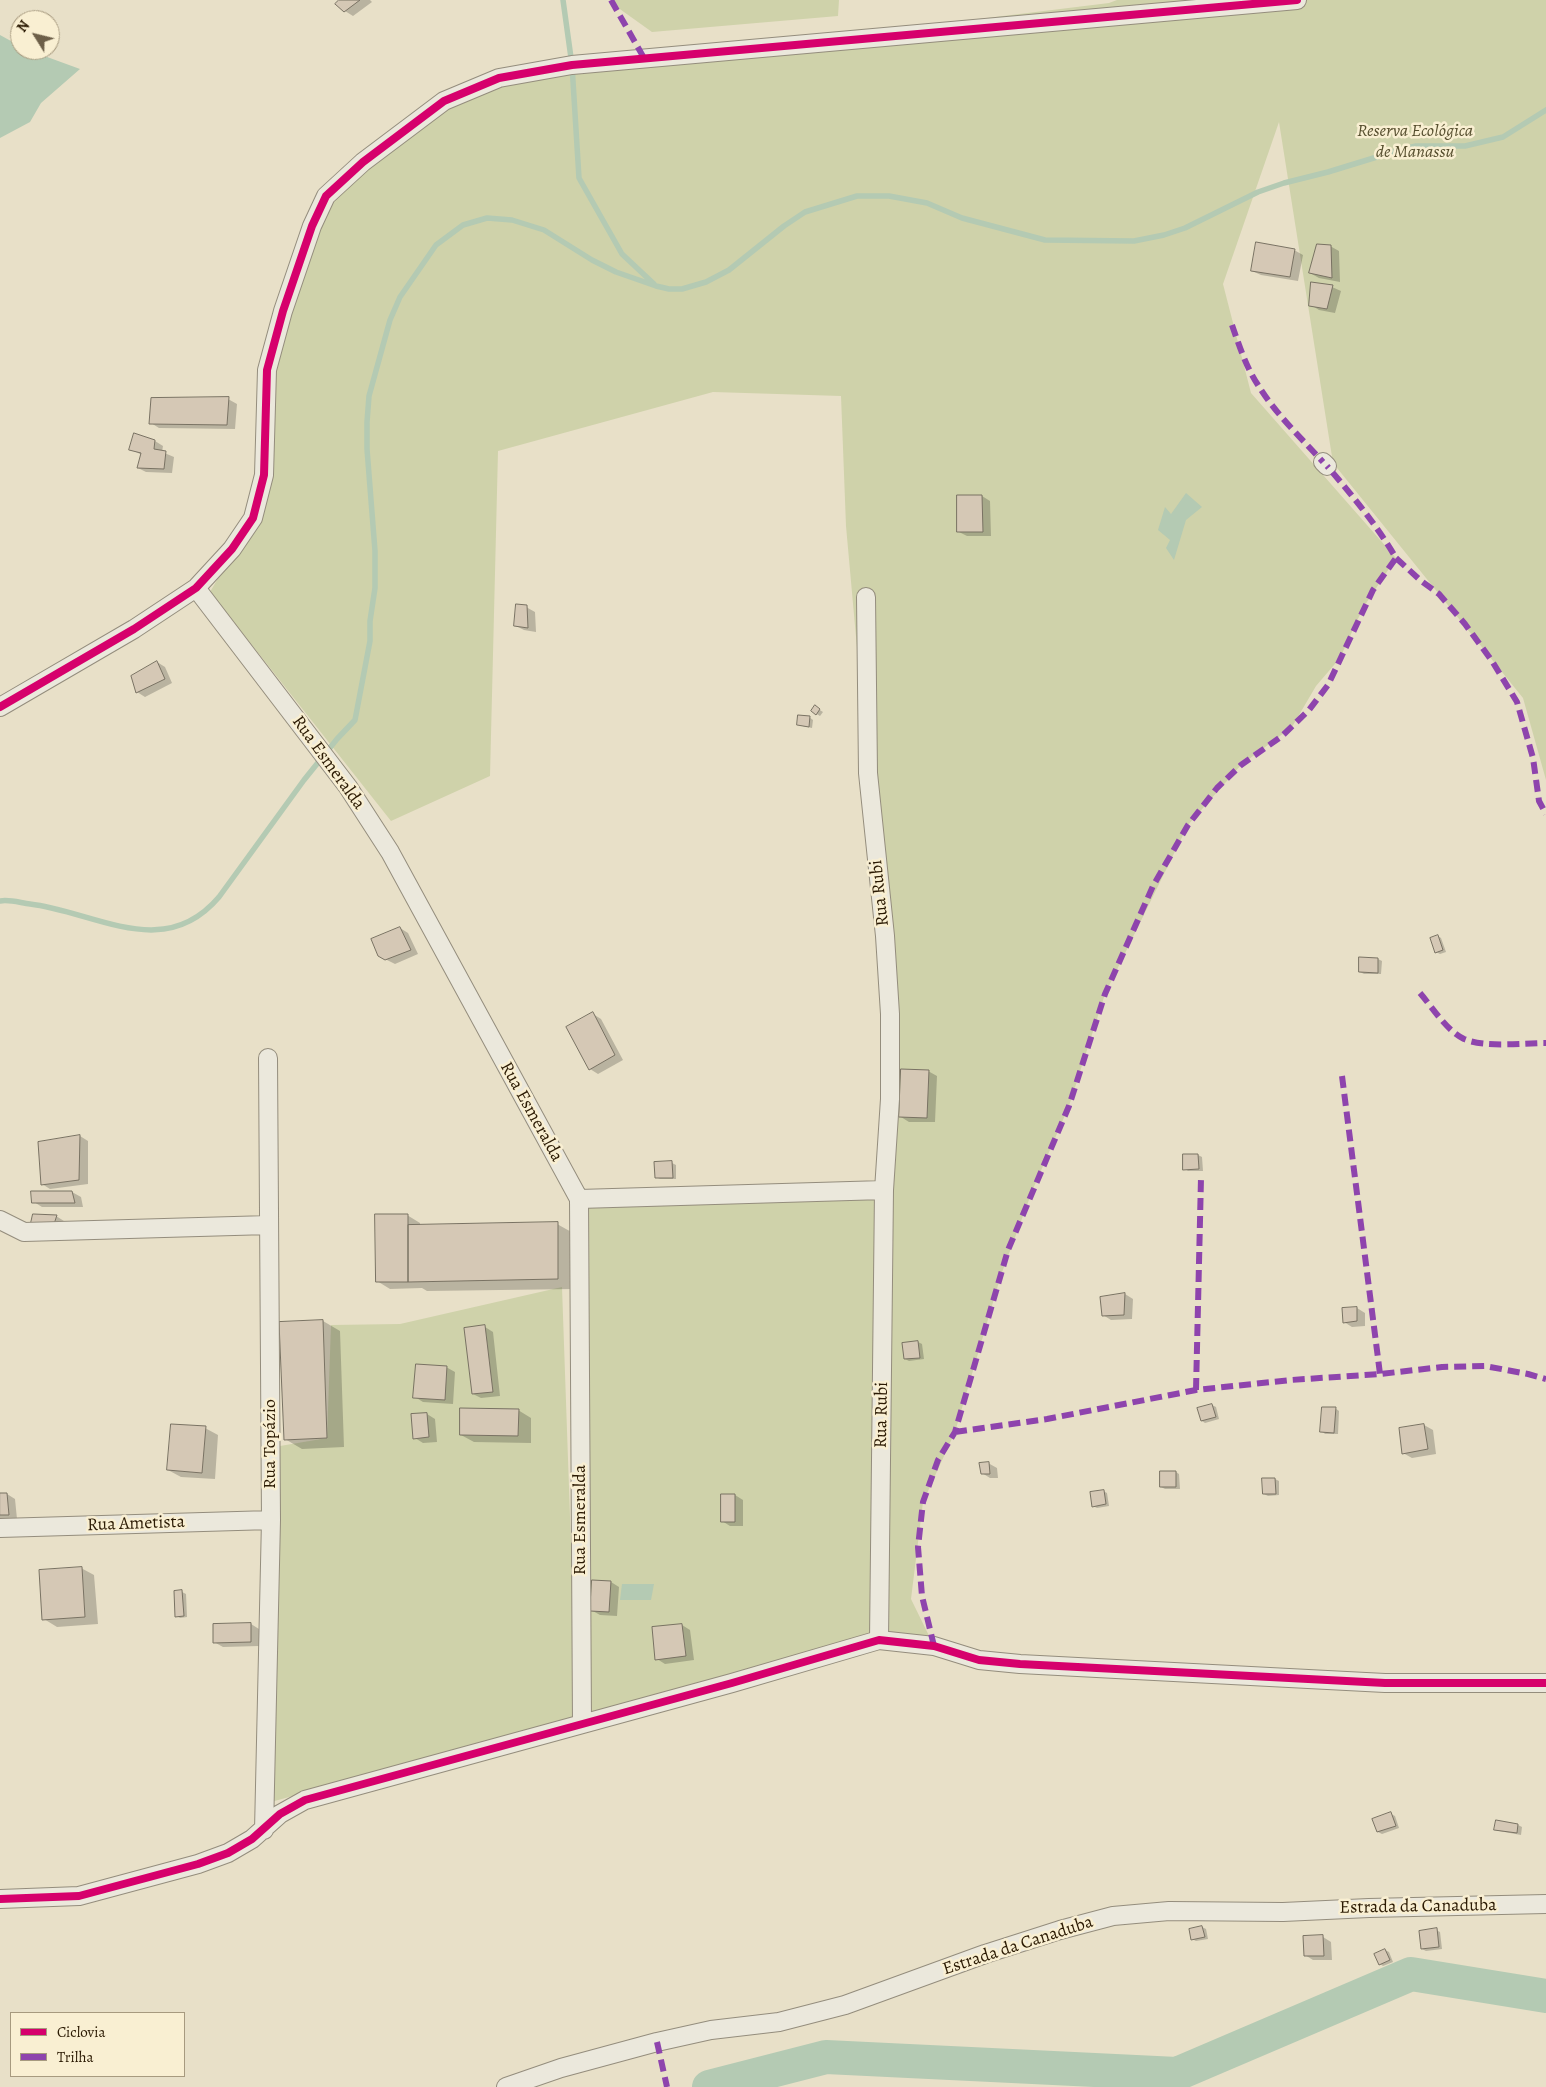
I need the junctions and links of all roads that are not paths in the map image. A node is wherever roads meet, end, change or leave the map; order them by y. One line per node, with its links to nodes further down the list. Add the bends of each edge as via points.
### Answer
1 (1297, 0): 2 (street, via 572,65 499,78 444,101 363,162 326,196 312,226 283,311 267,370 264,475 253,518 232,549)
2 (196, 588): 4 (street, via 134,629); 7 (street, Rua Esmeralda, via 348,787 390,852)
3 (866, 597): 6 (street, Rua Rubi, via 868,773 890,1014 890,1099)
4 (0, 707)
5 (268, 1058): 9 (street, Rua Topázio)
6 (884, 1190): 7 (street); 12 (street, Rua Rubi)
7 (579, 1199): 14 (street, Rua Esmeralda)
8 (0, 1220): 9 (street, via 24,1232)
9 (269, 1224): 10 (street, Rua Topázio)
10 (271, 1520): 11 (street, Rua Ametista); 15 (street, Rua Topázio)
11 (0, 1528)
12 (879, 1640): 13 (street, via 934,1646 980,1660 1020,1664 1385,1683); 14 (street)
13 (1546, 1683)
14 (582, 1724): 15 (street, via 305,1800 280,1814)
15 (264, 1830): 16 (street, via 228,1853 198,1864 79,1896)
16 (0, 1900)
17 (1546, 1904): 18 (street, Estrada da Canaduba, via 1282,1912 1169,1911 1113,1916 985,1954 845,2005 779,2022 711,2030 657,2042 561,2068)
18 (506, 2087)

